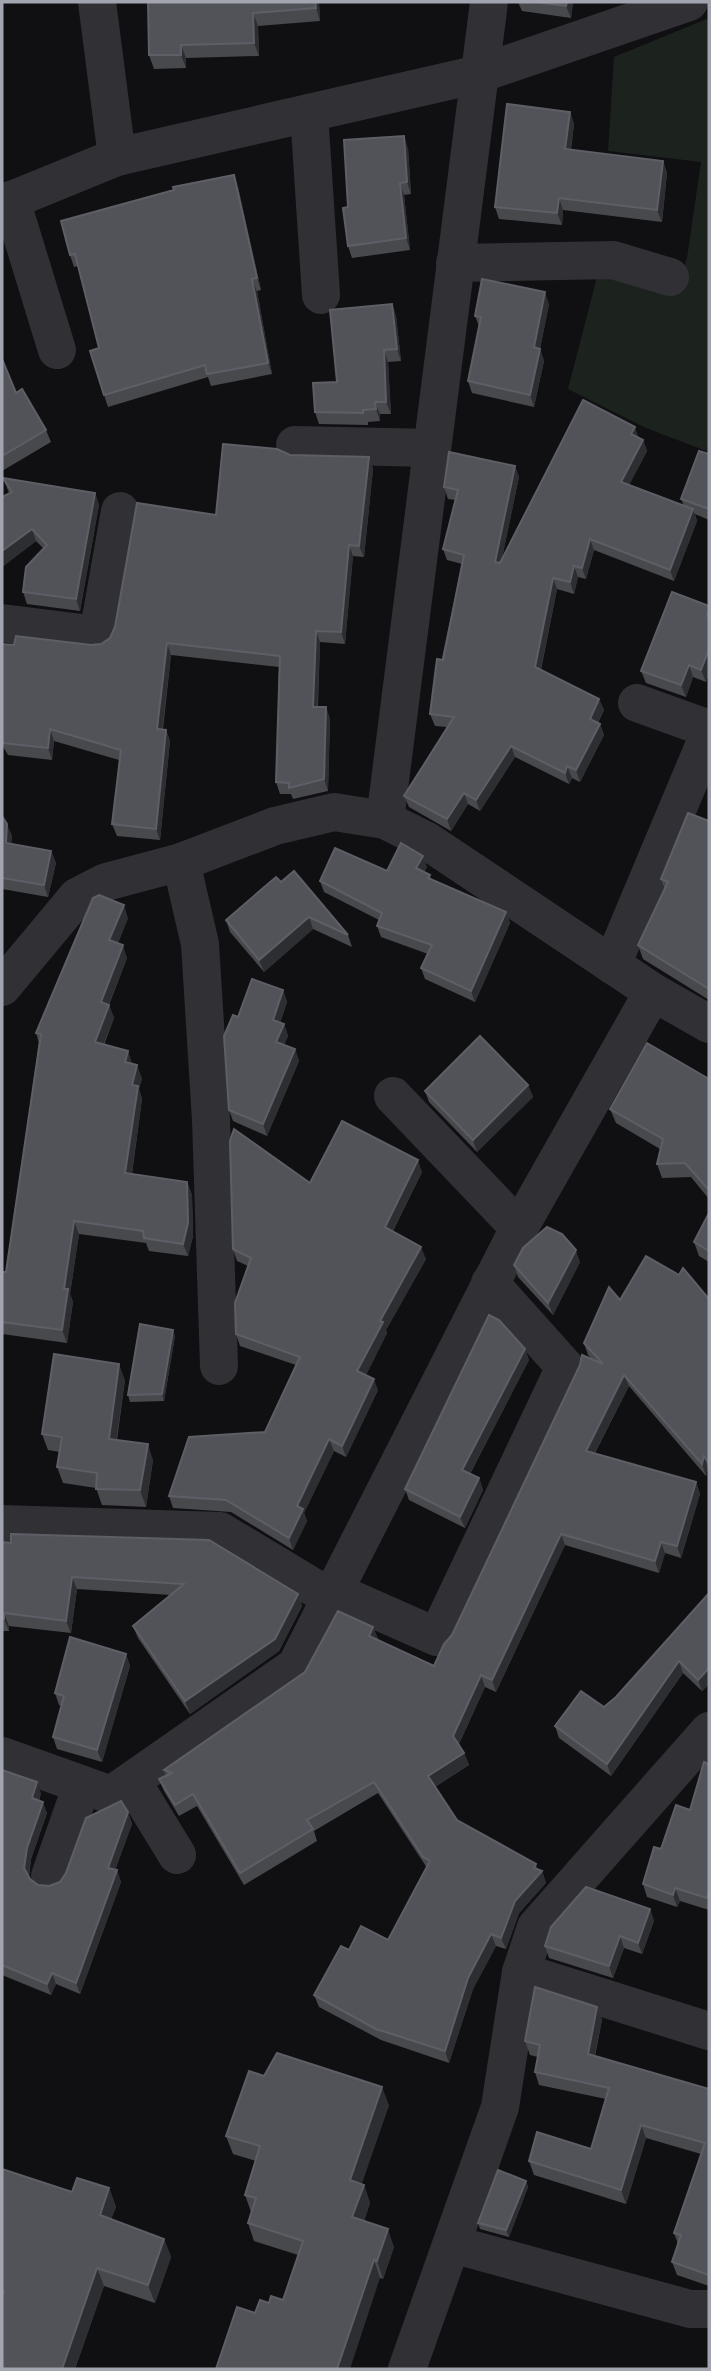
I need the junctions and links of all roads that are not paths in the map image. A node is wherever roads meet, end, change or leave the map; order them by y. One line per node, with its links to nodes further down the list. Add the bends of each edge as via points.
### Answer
1 (97, 2): 6 (street)
2 (489, 2): 4 (street)
3 (689, 2): 4 (street)
4 (479, 74): 5 (street); 8 (street)
5 (309, 113): 6 (street); 10 (street)
6 (117, 156): 7 (street)
7 (6, 202): 11 (street)
8 (456, 263): 9 (street, via 614,260); 13 (street)
9 (670, 277)
10 (321, 295)
11 (57, 350)
12 (295, 445): 13 (street)
13 (432, 448): 18 (street)
14 (120, 510): 15 (street, via 98,635)
15 (2, 623)
16 (637, 703): 17 (street)
17 (709, 732): 20 (street)
18 (385, 820): 19 (street, via 334,812 275,826); 20 (street, via 428,841)
19 (181, 862): 21 (street, via 106,882 77,897); 27 (street, via 200,944)
20 (612, 964): 22 (street)
21 (2, 987)
22 (653, 992): 23 (street); 25 (street)
23 (709, 1024)
24 (393, 1097): 25 (street)
25 (519, 1227): 26 (street)
26 (490, 1283): 29 (street); 29 (street, via 565,1367 437,1637)
27 (219, 1366)
28 (2, 1524): 29 (street, via 220,1531)
29 (333, 1595): 32 (street, via 296,1666)
30 (709, 1731): 36 (street, via 536,1927)
31 (2, 1756): 33 (street)
32 (132, 1783): 33 (street, via 111,1795); 34 (street)
33 (82, 1785): 35 (street)
34 (177, 1855)
35 (50, 1876)
36 (522, 1972): 37 (street); 38 (street, via 500,2107)
37 (709, 2031)
38 (452, 2244): 39 (street, via 690,2309); 40 (street)
39 (709, 2309)
40 (407, 2369)

